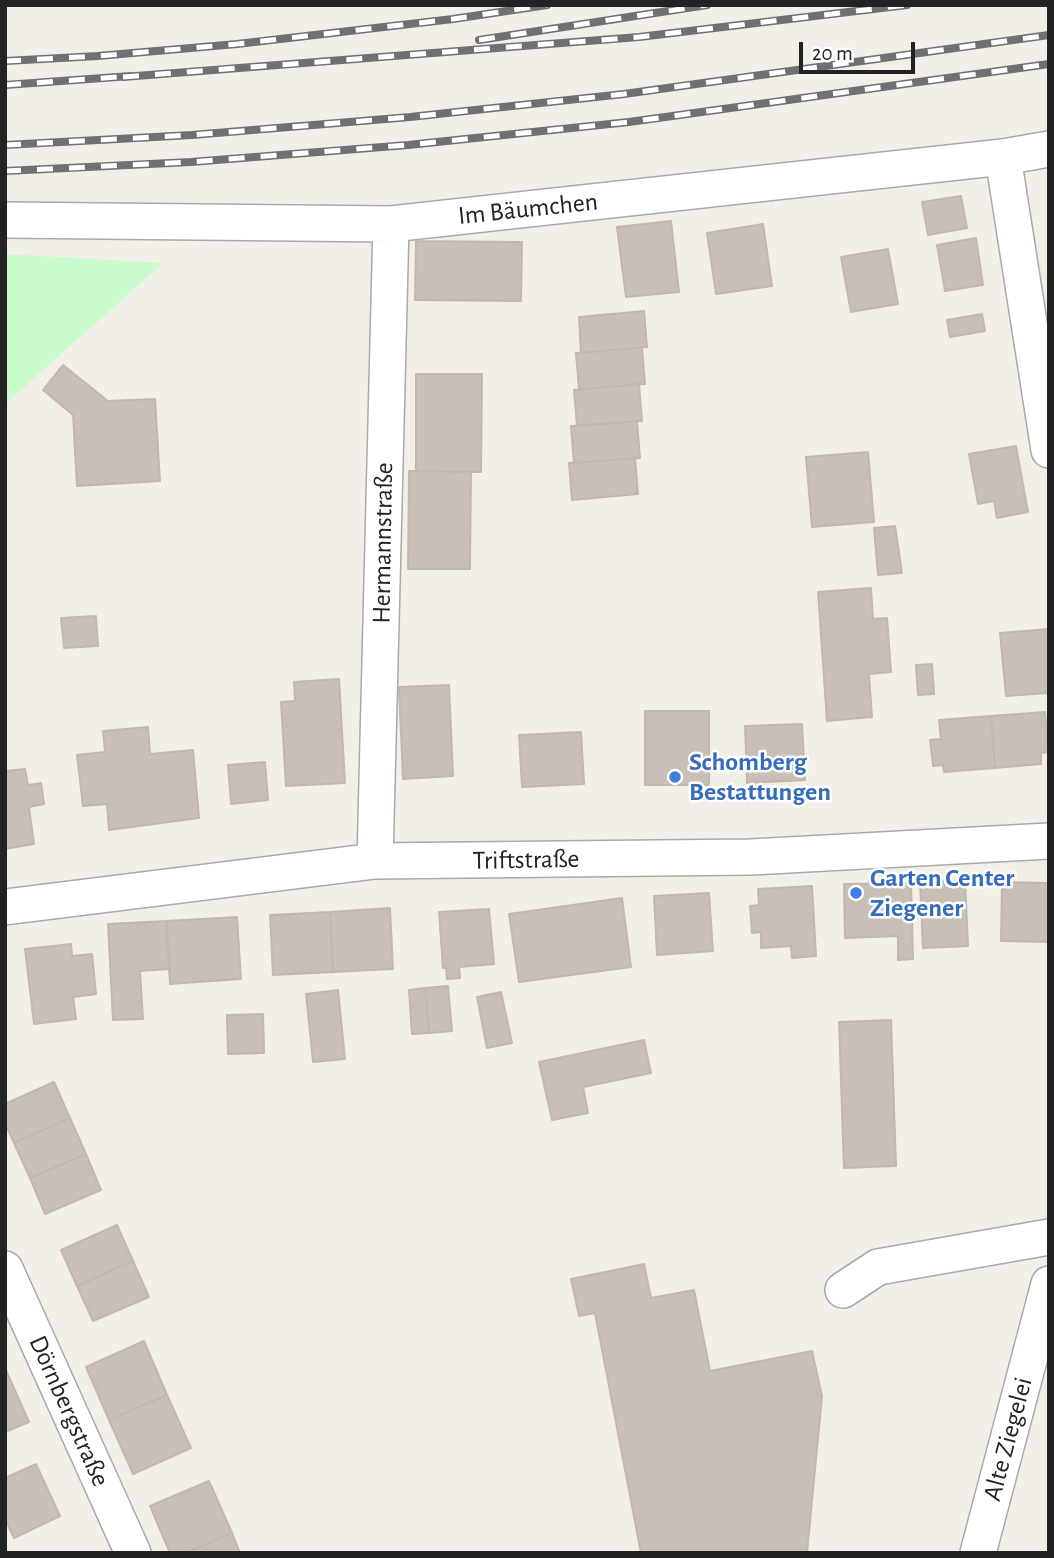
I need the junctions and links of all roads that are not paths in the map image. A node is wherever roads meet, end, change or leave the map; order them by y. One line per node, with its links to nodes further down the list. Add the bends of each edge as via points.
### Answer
1 (1049, 149): 2 (street, Im Bäumchen)
2 (1003, 157): 4 (street, Im Bäumchen); 5 (street)
3 (5, 220): 4 (street, Im Bäumchen)
4 (391, 224): 7 (street, Hermannstraße)
5 (1049, 450)
6 (1049, 841): 7 (street, Triftstraße, via 751,857)
7 (375, 861): 8 (street, Triftstraße)
8 (5, 907)
9 (1049, 1237): 12 (street, via 877,1266)
10 (5, 1269): 13 (street, Dörnbergstraße)
11 (1049, 1284): 14 (street, Alte Ziegelei)
12 (843, 1290)
13 (133, 1553)
14 (978, 1553)

